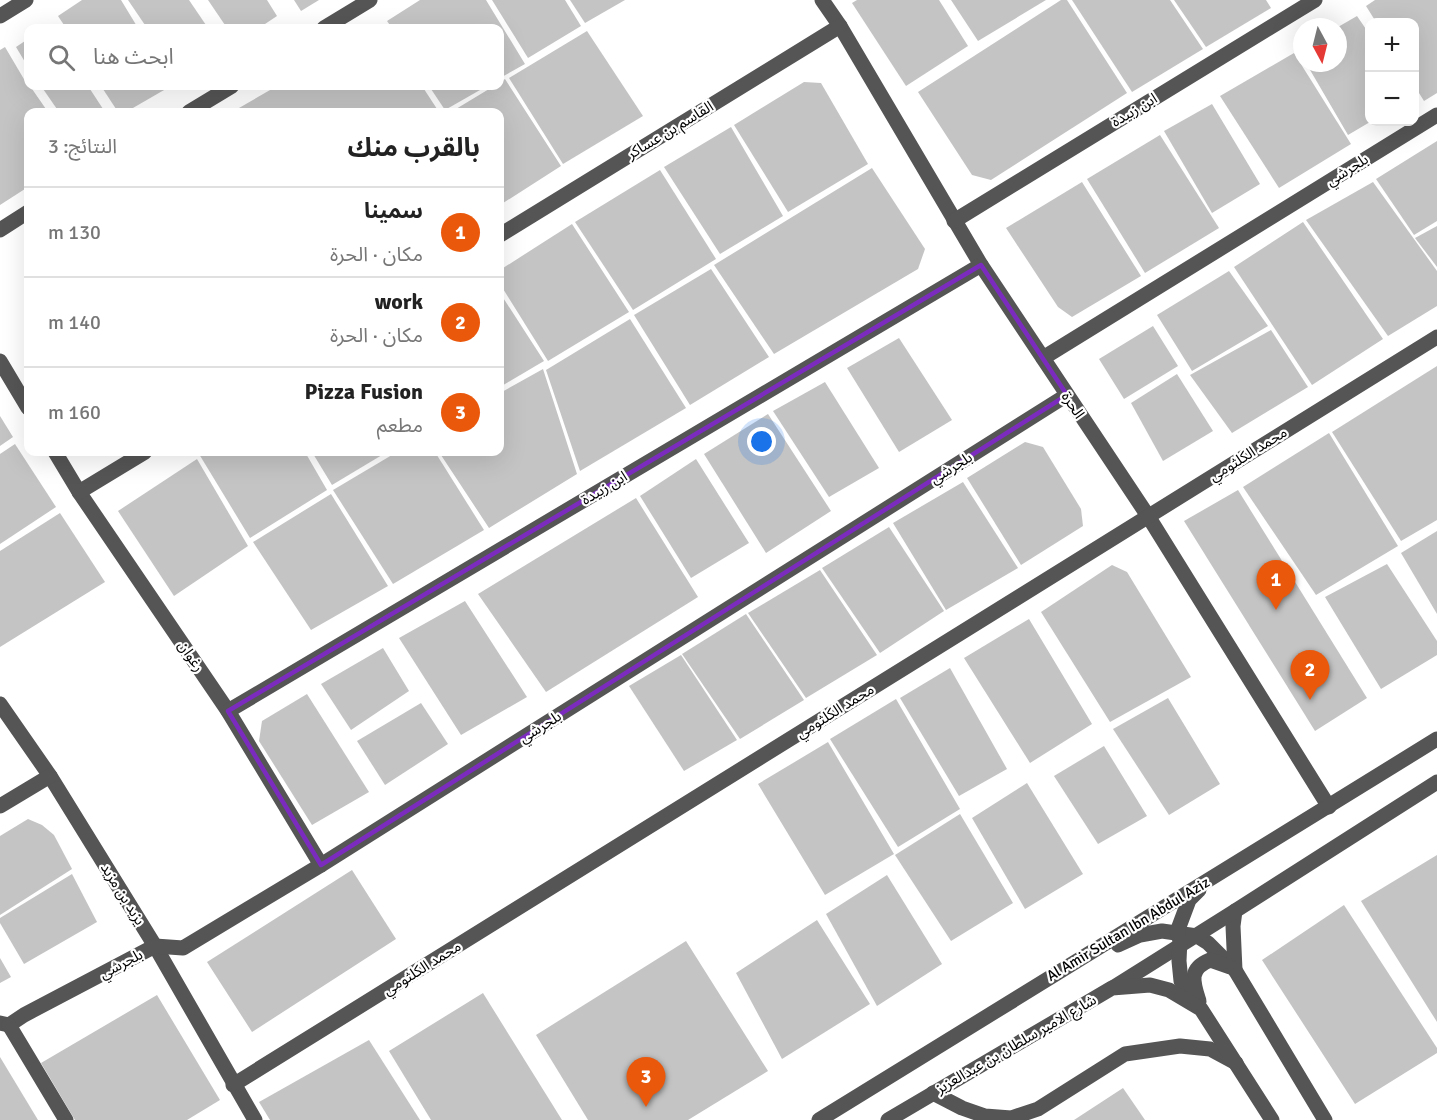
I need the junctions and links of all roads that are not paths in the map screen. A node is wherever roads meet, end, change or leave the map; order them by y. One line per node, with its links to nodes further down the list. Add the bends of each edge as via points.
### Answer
1 (26, 0): 5 (street)
2 (370, 0): 6 (street)
3 (822, 0): 7 (street, الحرة)
4 (1315, 0): 12 (street, ابن زبيدة)
5 (0, 16)
6 (331, 24)
7 (840, 26): 12 (street, الحرة); 14 (street, القاسم بن عساكر)
8 (225, 90): 9 (street)
9 (196, 108)
10 (1437, 115): 17 (street, بلجرشي)
11 (24, 215): 13 (street)
12 (954, 221): 15 (street, الحرة)
13 (0, 230)
14 (504, 233)
15 (981, 265): 17 (street, الحرة); 26 (street, ابن زبيدة)
16 (1437, 337): 24 (street, محمد الكلثومي)
17 (1043, 358): 19 (street, الحرة)
18 (0, 361): 20 (street)
19 (1067, 395): 24 (street, الحرة); 32 (street, بلجرشي)
20 (24, 401)
21 (57, 456): 23 (street, رغوان)
22 (138, 456): 23 (street)
23 (79, 492): 26 (street, رغوان)
24 (1148, 516): 31 (street, الحرة); 44 (street, محمد الكلثومي)
25 (0, 704): 28 (street, يزيد بن مزيد)
26 (228, 711): 32 (street, رغوان)
27 (1437, 739): 31 (street, Al Amir Sultan Ibn Abdul Aziz)
28 (50, 776): 30 (street); 37 (street, يزيد بن مزيد)
29 (1437, 782): 34 (street)
30 (0, 806)
31 (1329, 807): 33 (street, Al Amir Sultan Ibn Abdul Aziz)
32 (321, 865): 37 (street, بلجرشي, via 183,948)
33 (1207, 882): 36 (street, via 1189,900); 38 (street, Al Amir Sultan Ibn Abdul Aziz)
34 (1235, 911): 35 (street); 39 (street)
35 (1197, 936): 36 (street); 39 (street)
36 (1178, 940): 38 (street, via 1162,931 1140,935); 40 (street); 41 (street, via 1181,981)
37 (155, 946): 42 (street, بلجرشي); 44 (street, يزيد بن مزيد)
38 (1063, 968): 48 (street, Al Amir Sultan Ibn Abdul Aziz)
39 (1235, 970): 41 (street, via 1210,960 1196,969 1194,986); 51 (street)
40 (1112, 988): 41 (street, شارع الامير سلطان بن عبدالعزيز, via 1150,985 1169,990); 45 (street, شارع الامير سلطان بن عبدالعزيز)
41 (1201, 1009): 43 (street)
42 (4, 1024): 46 (street)
43 (1238, 1064): 45 (street, via 1210,1049 1180,1046 1125,1054 1038,1110 1011,1118 985,1116); 50 (street)
44 (233, 1085): 47 (street, يزيد بن مزيد)
45 (933, 1093): 49 (street, شارع الامير سلطان بن عبدالعزيز)
46 (66, 1120)
47 (255, 1120)
48 (819, 1120)
49 (888, 1120)
50 (1272, 1120)
51 (1325, 1120)

